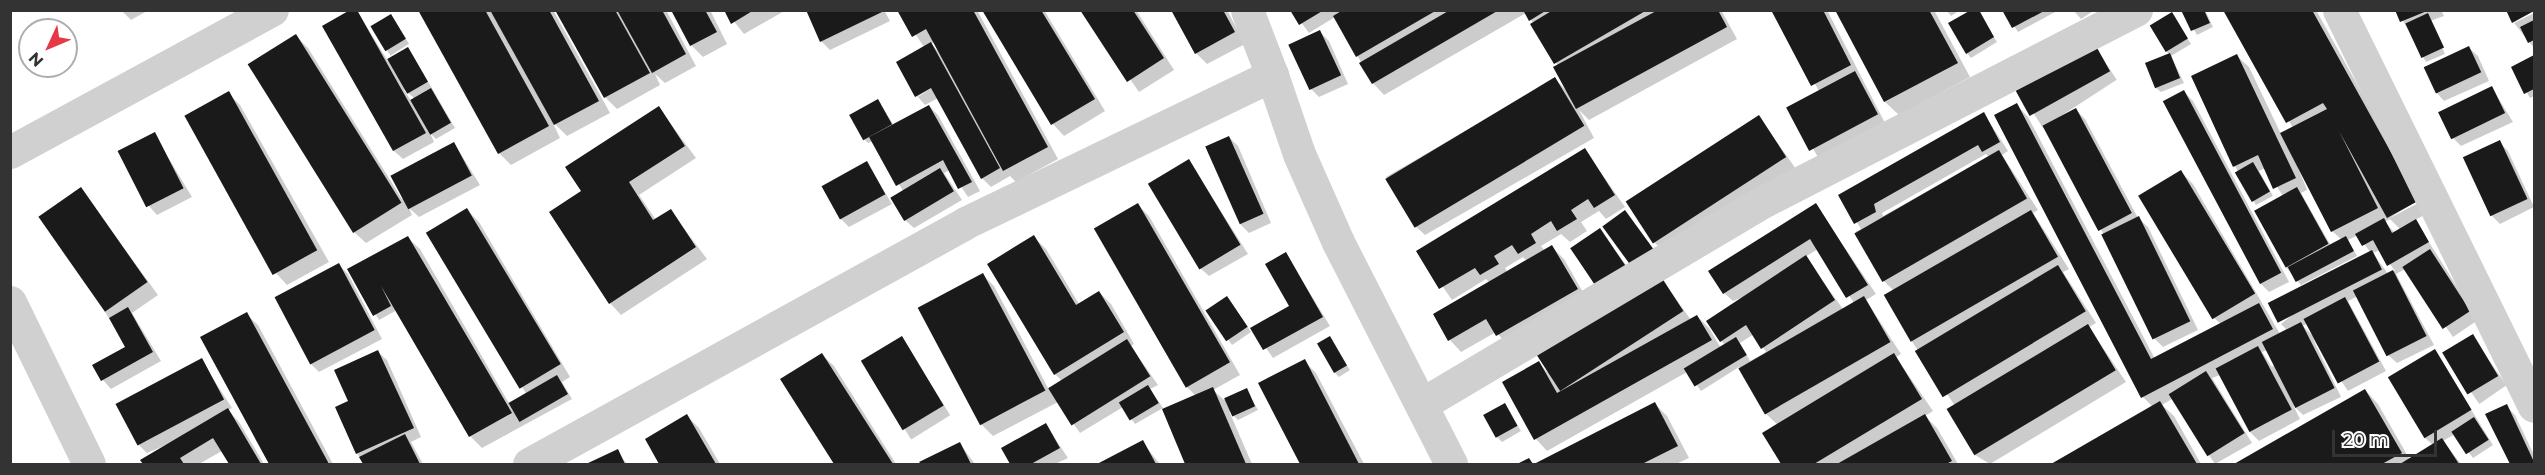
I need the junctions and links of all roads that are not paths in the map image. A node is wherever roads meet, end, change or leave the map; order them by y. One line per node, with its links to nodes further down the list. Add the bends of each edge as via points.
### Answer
1 (272, 10): 6 (street)
2 (1247, 10): 5 (street)
3 (2136, 10): 8 (street, via 1766,200)
4 (2339, 10): 9 (street)
5 (1272, 75): 8 (street, via 1299,154 1338,242); 11 (street, via 964,224)
6 (10, 152)
7 (10, 302): 10 (street)
8 (1422, 404): 12 (street)
9 (2535, 406)
10 (89, 465)
11 (529, 465)
12 (1451, 465)

